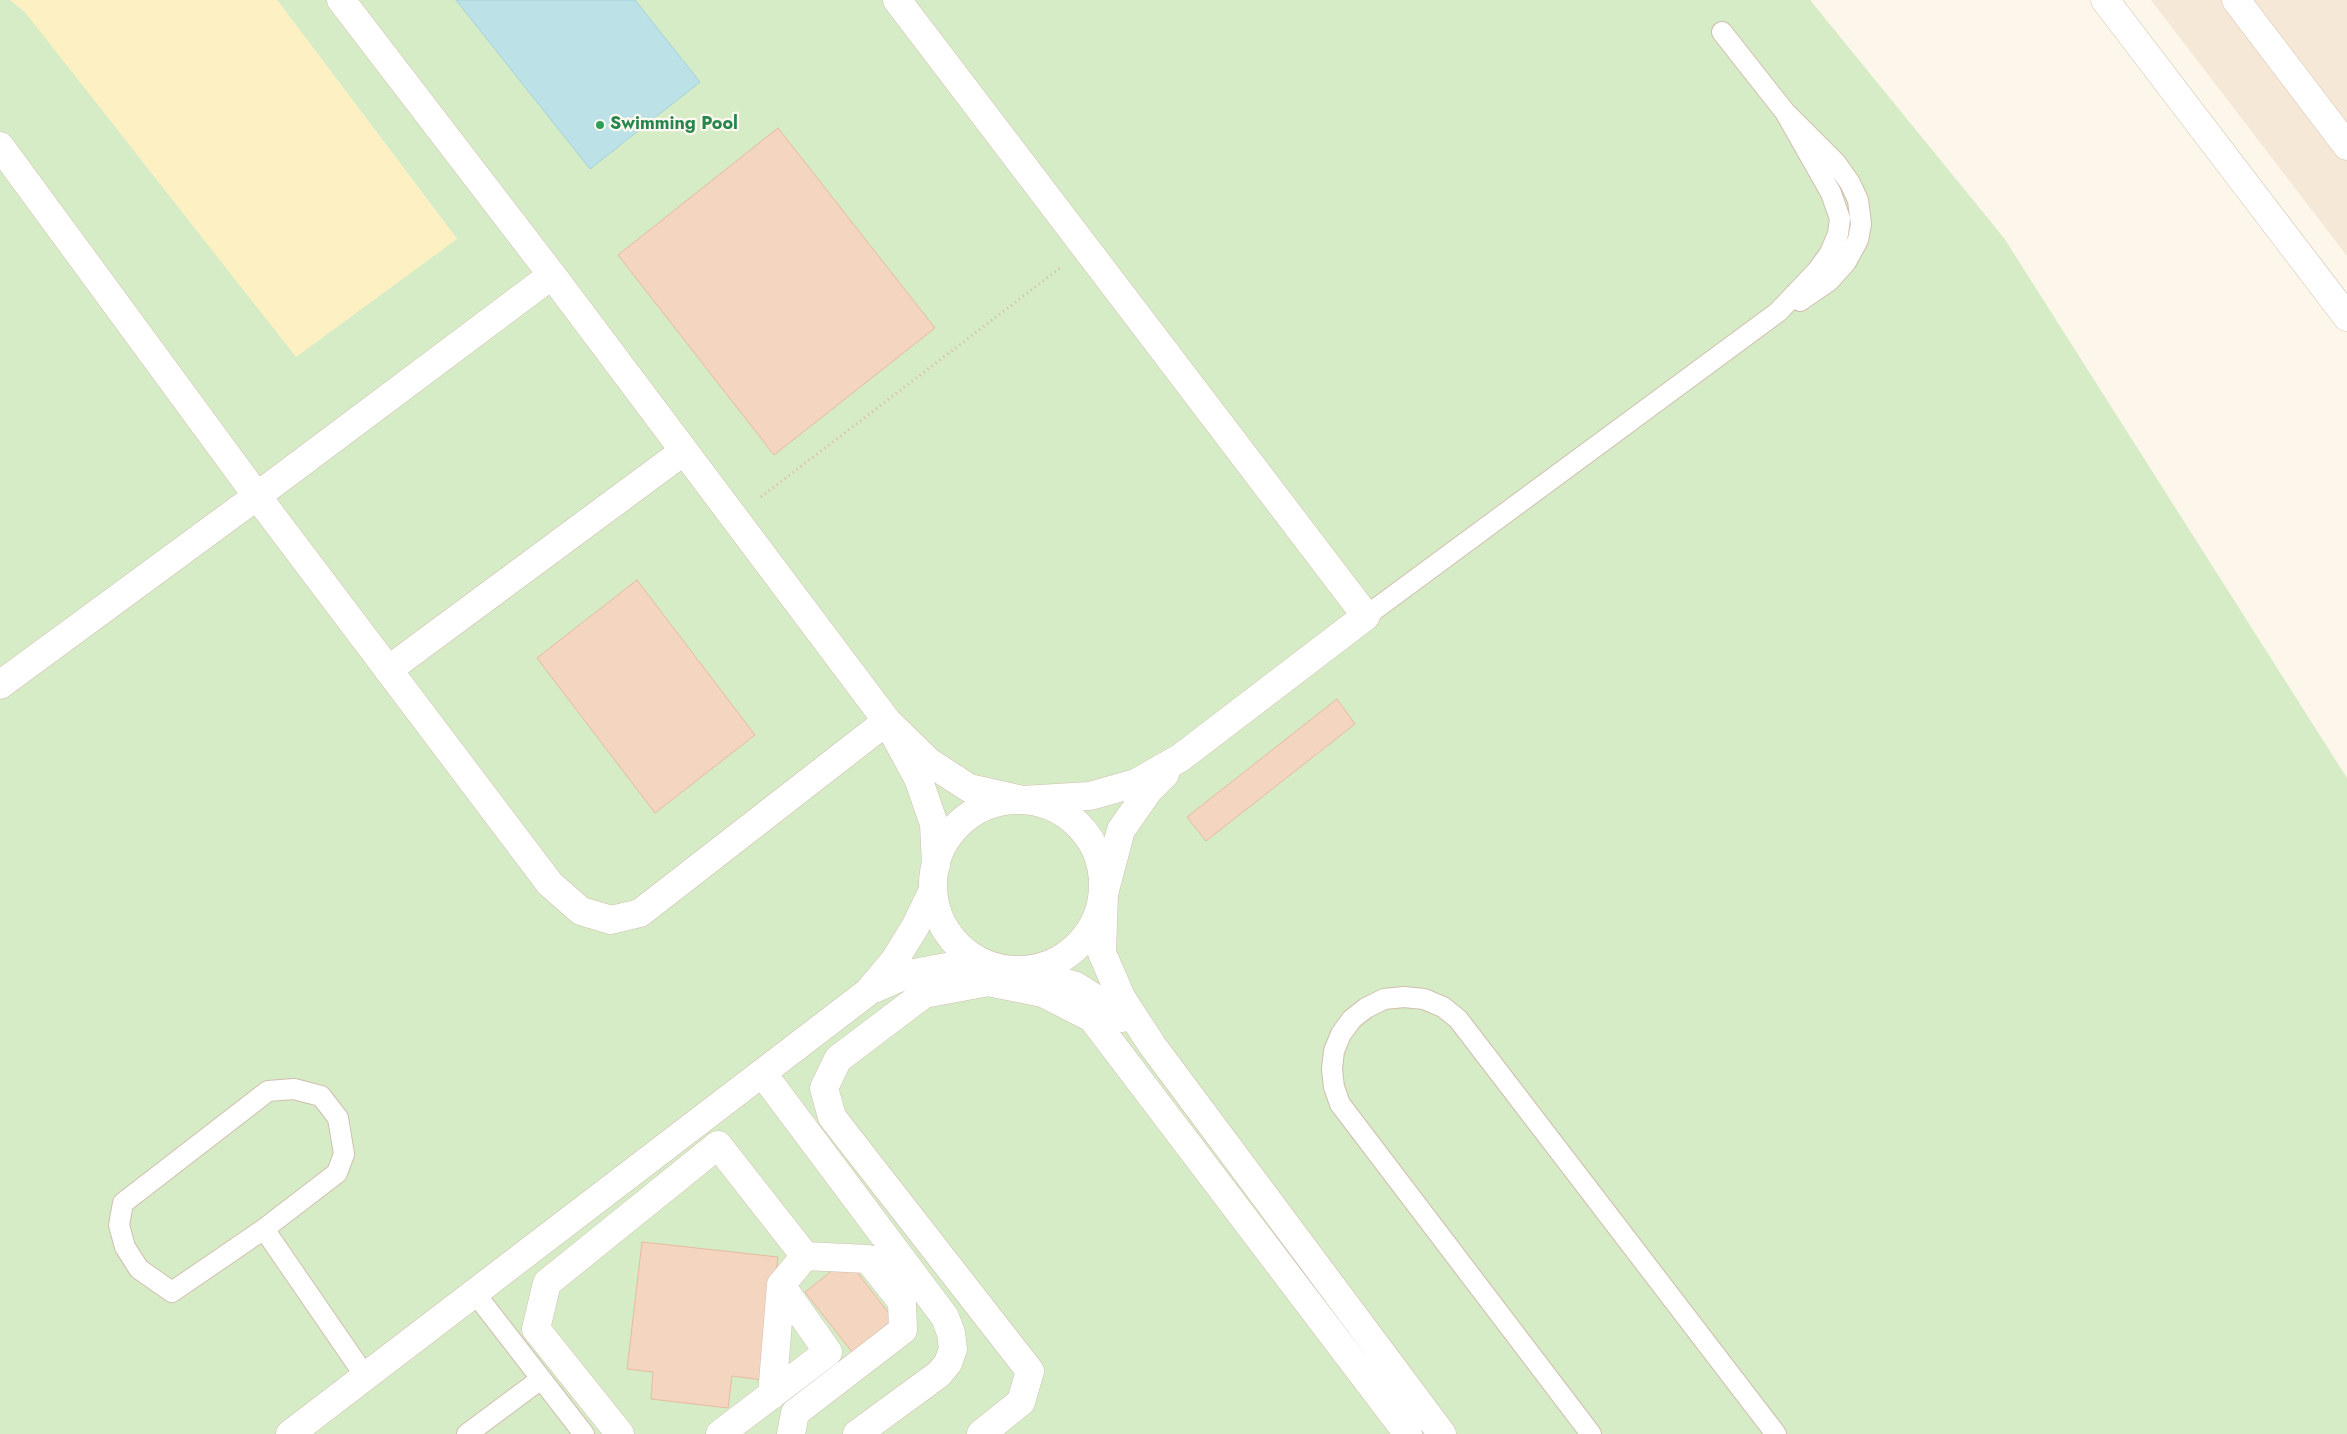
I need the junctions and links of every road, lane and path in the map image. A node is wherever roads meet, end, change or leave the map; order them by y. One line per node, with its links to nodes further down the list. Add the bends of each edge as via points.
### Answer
1 (341, 0): 9 (street)
2 (898, 0): 8 (street)
3 (2105, 0): 10 (street)
4 (2236, 0): 7 (street)
5 (1722, 32): 14 (lane, via 1785,112 1831,194 1840,219 1830,252 1803,288 1778,312)
6 (0, 146): 12 (street)
7 (2347, 146)
8 (1086, 248): 13 (path); 14 (street)
9 (552, 275): 11 (street); 12 (street)
10 (2347, 317)
11 (684, 451): 13 (street); 15 (street)
12 (257, 496): 15 (street); 16 (street)
13 (734, 518): 17 (street)
14 (1366, 616): 18 (street)
15 (388, 670): 17 (street, via 550,884 580,911 610,920 640,913)
16 (0, 685)
17 (887, 721): 19 (street, via 929,762 970,788); 20 (street, via 918,778 934,824)
18 (1180, 758): 19 (street, via 1136,783 1090,796); 21 (street, via 1150,790 1121,830)
19 (1022, 800): 20 (street, via 993,803 967,817 947,838); 21 (street, via 1049,805 1073,819 1091,840 1102,866)
20 (934, 877): 22 (street, via 938,916 952,939 972,957); 24 (street, via 911,934)
21 (1104, 894): 23 (street, via 1098,917 1086,939 1068,955 1046,966); 25 (street, via 1102,953 1122,999)
22 (995, 968): 23 (street); 24 (street, via 952,966 908,974)
23 (1023, 971): 25 (street, via 1076,986 1109,1008)
24 (868, 992): 26 (street)
25 (1152, 1045): 43 (street)
26 (763, 1074): 30 (street); 40 (street, via 945,1317 951,1333 953,1349 939,1374)
27 (264, 1229): 27 (lane, via 337,1173 344,1154 338,1118 321,1096 294,1089 268,1091 123,1204 119,1225 125,1247 139,1268 172,1292); 31 (lane)
28 (805, 1256): 29 (street); 37 (street, via 718,1146 547,1283 536,1329); 39 (street, via 868,1259 902,1302 903,1330 795,1413)
29 (781, 1285): 33 (street); 33 (street, via 828,1352)
30 (474, 1292): 31 (street); 32 (lane)
31 (365, 1376): 34 (street)
32 (541, 1379): 35 (lane); 36 (lane)
33 (772, 1395): 38 (street)
34 (290, 1434)
35 (467, 1434)
36 (584, 1434)
37 (620, 1434)
38 (720, 1434)
39 (791, 1434)
40 (857, 1434)
41 (981, 1434): 42 (street, via 1021,1402 1030,1371 832,1117 824,1088 838,1059 924,994 988,982 1043,993 1092,1018)
42 (1408, 1434)
43 (1442, 1434)
44 (1592, 1434): 45 (lane, via 1340,1104 1333,1078 1334,1051 1352,1019 1366,1008 1404,996 1424,999 1443,1007 1458,1019)
45 (1776, 1434)

